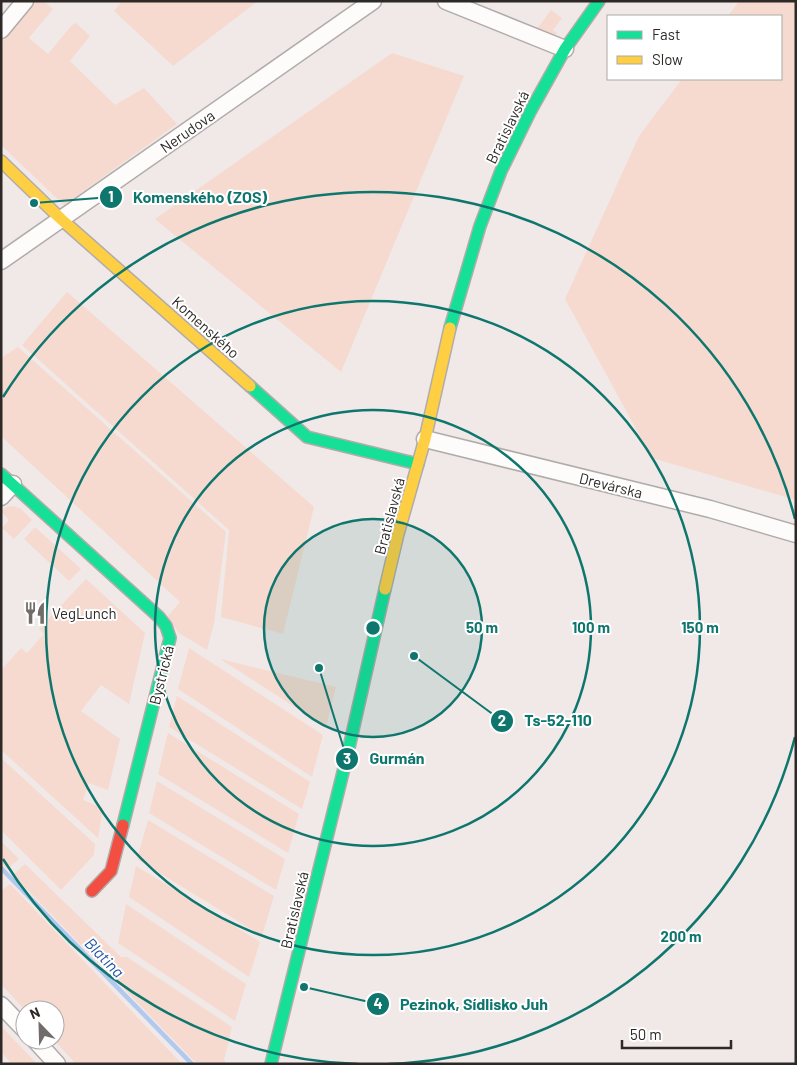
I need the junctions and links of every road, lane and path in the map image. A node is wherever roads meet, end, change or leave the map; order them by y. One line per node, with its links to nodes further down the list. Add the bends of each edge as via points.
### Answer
1 (25, 1): 5 (street)
2 (373, 1): 8 (street, Nerudova)
3 (446, 1): 6 (street)
4 (599, 1): 6 (main road, Bratislavská)
5 (1, 30)
6 (565, 49): 10 (main road, Bratislavská, via 501,171 480,226 453,317)
7 (1, 161): 8 (main road, Komenského)
8 (61, 218): 9 (street, Nerudova); 11 (main road, Komenského, via 308,437)
9 (1, 261)
10 (425, 439): 11 (main road, Bratislavská); 14 (street, Drevárska, via 710,509)
11 (418, 464): 20 (main road, Bratislavská, via 398,534)
12 (7, 479): 13 (street, Bystrická); 15 (main road, Bystrická, via 159,617 170,638 110,870)
13 (1, 497)
14 (796, 534)
15 (92, 891)
16 (1, 1004): 17 (street)
17 (15, 1019)
18 (44, 1050): 19 (street)
19 (57, 1064)
20 (271, 1064)

